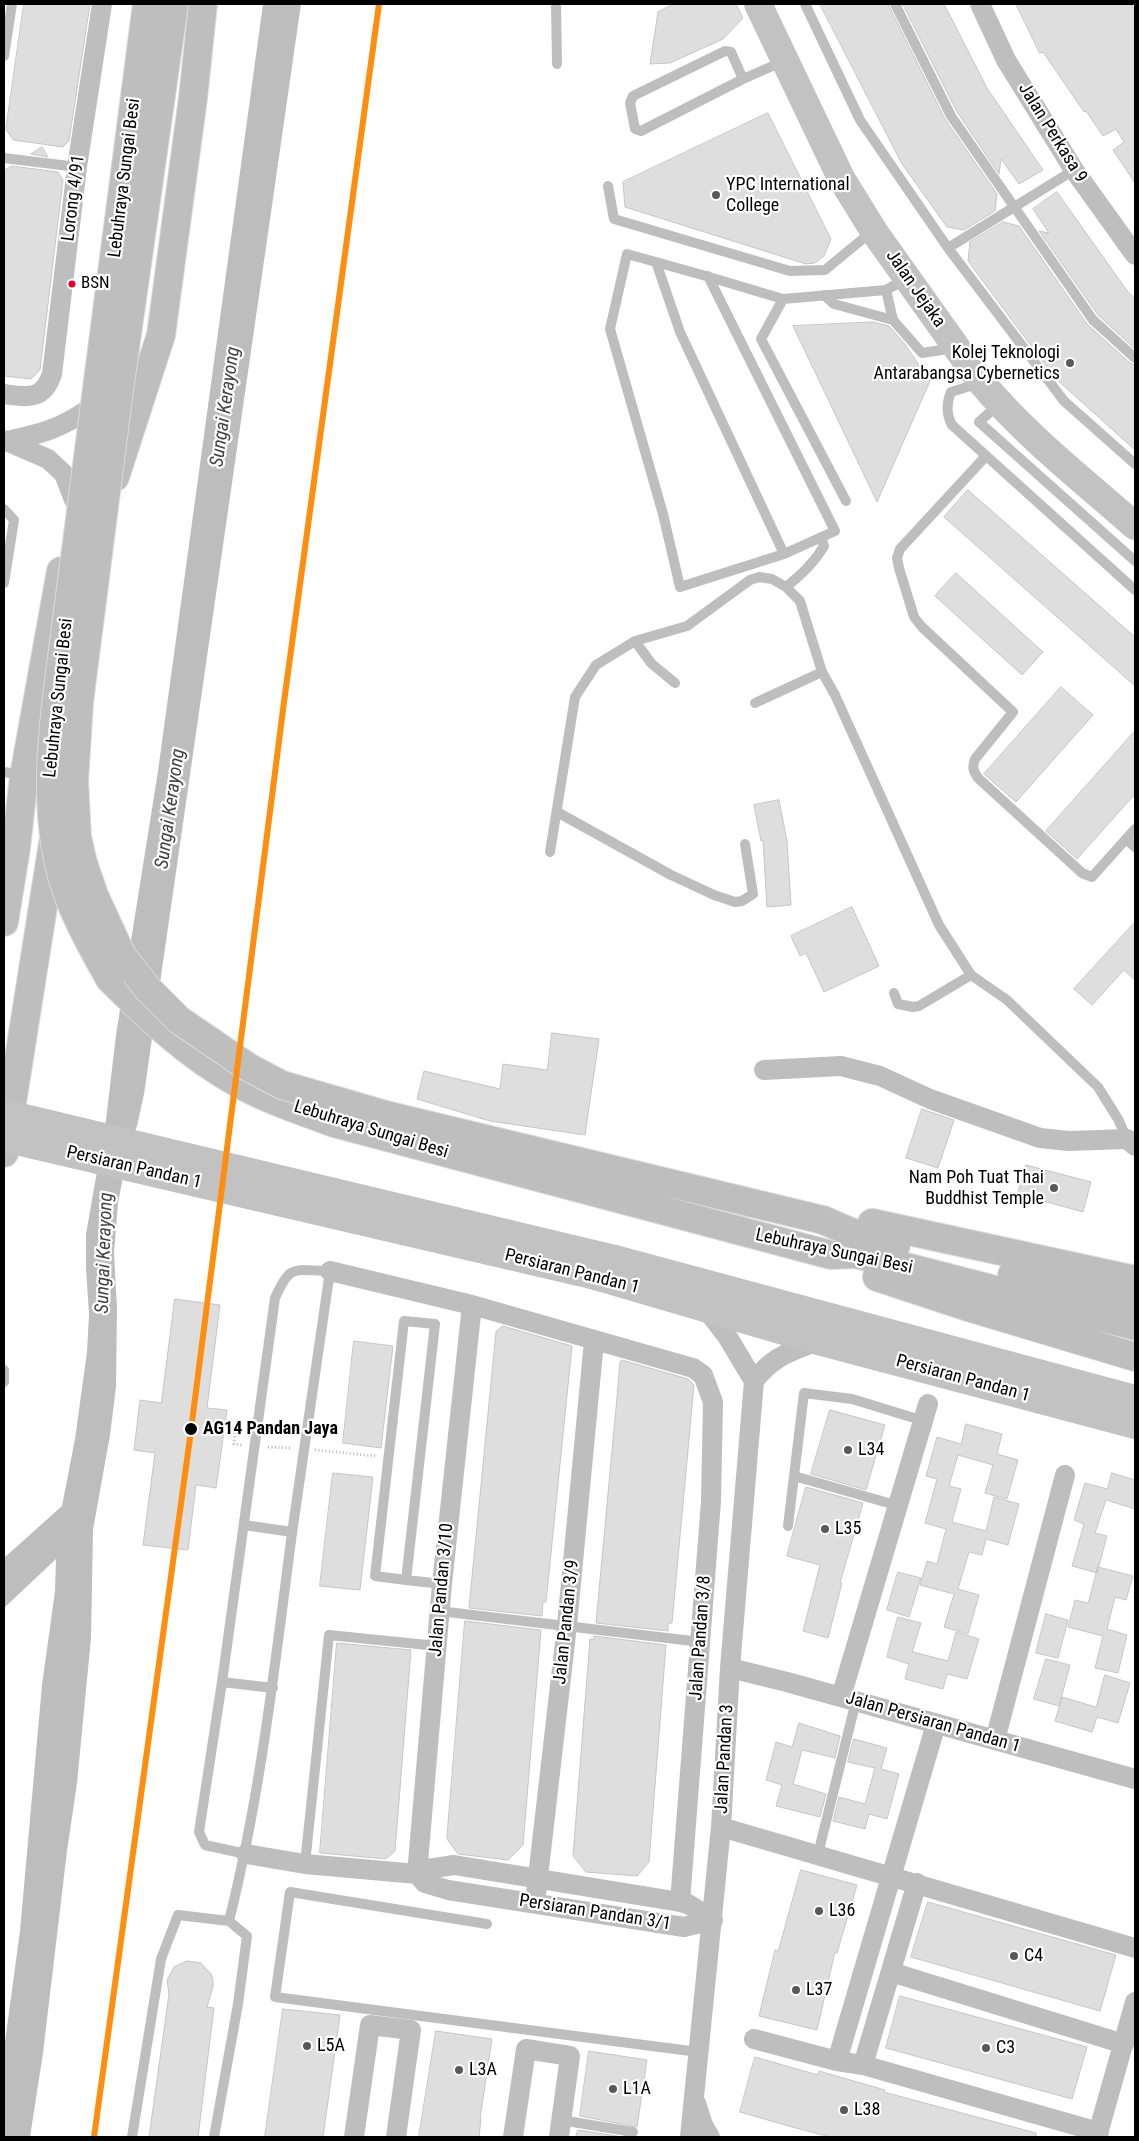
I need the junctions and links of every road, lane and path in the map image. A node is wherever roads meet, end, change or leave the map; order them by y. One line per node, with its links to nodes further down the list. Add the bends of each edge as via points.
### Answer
1 (12, 4): 12 (lane)
2 (102, 4): 17 (street, Lorong 4/91)
3 (147, 4): 35 (highway); 70 (highway, Lebuhraya Sungai Besi, bridge, via 52,733 53,830 70,898 88,942 110,979 154,1023 194,1055 238,1083 280,1103 334,1123)
4 (174, 4): 69 (highway, Lebuhraya Sungai Besi, bridge, via 119,390 75,755 74,811 83,863 122,956 148,989 179,1020 248,1067 282,1085 382,1114)
5 (187, 4): 39 (highway, via 141,326)
6 (203, 4): 39 (highway, via 161,335)
7 (556, 4): 14 (lane)
8 (758, 4): 13 (street, Jalan Jejaka)
9 (805, 4): 22 (lane, via 860,120)
10 (895, 4): 20 (lane, via 951,116)
11 (980, 4): 18 (street, Jalan Perkasa 9, via 1006,60)
12 (4, 56)
13 (785, 60): 15 (lane); 21 (street, Jalan Jejaka, via 841,178)
14 (557, 64)
15 (743, 79): 15 (lane, via 730,52 725,51 634,96 630,103 635,129 641,131)
16 (4, 158): 17 (lane)
17 (77, 168): 33 (street, Lorong 4/91, via 52,374 43,391 35,395)
18 (1074, 170): 20 (lane); 23 (street, Jalan Perkasa 9)
19 (608, 186): 21 (lane, via 614,219 790,271 825,270)
20 (1015, 206): 22 (lane); 31 (lane, via 1093,320)
21 (875, 232): 26 (street, Jalan Jejaka)
22 (948, 248): 38 (lane, via 1064,401)
23 (1135, 255)
24 (656, 262): 25 (lane); 45 (lane, via 680,332); 45 (lane, via 627,254 610,329 663,514 680,587)
25 (708, 276): 28 (lane); 44 (lane, via 835,531)
26 (897, 284): 27 (lane); 29 (lane); 30 (street, Jalan Jejaka)
27 (824, 296): 28 (lane); 29 (lane, via 834,304)
28 (782, 299): 41 (lane, via 760,338)
29 (893, 320): 30 (lane, via 922,354)
30 (956, 348): 32 (street, Jalan Jejaka)
31 (1135, 358)
32 (981, 382): 34 (street, Jalan Jejaka); 37 (lane, via 951,392 947,416)
33 (4, 394)
34 (999, 404): 43 (street, Jalan Jejaka); 46 (lane, via 979,422)
35 (89, 409): 36 (street, via 50,431); 40 (highway)
36 (6, 440): 40 (street, via 48,458 64,474)
37 (986, 456): 49 (lane); 57 (lane, via 900,549 897,558 914,617 1013,712 975,759 972,766 978,778 1082,873 1092,877)
38 (1135, 464)
39 (115, 477): 68 (highway, via 37,933)
40 (74, 500): 54 (highway)
41 (846, 501)
42 (4, 509): 47 (lane, via 14,520)
43 (1135, 526)
44 (821, 537): 45 (lane); 48 (lane, via 824,546 810,568)
45 (784, 554)
46 (1135, 561)
47 (4, 583)
48 (786, 587): 50 (lane, via 772,579 759,577 750,580 687,626); 51 (lane, via 800,601)
49 (1135, 590)
50 (635, 641): 52 (lane, via 652,663); 55 (lane, via 596,665 575,697)
51 (822, 672): 53 (lane); 62 (lane, via 938,925)
52 (675, 682)
53 (755, 703)
54 (14, 774): 61 (highway, via 16,848)
55 (557, 812): 58 (lane, via 671,875 735,902 753,894); 60 (lane)
56 (1135, 829): 57 (lane)
57 (1126, 839): 59 (lane)
58 (744, 844)
59 (1135, 847)
60 (550, 852)
61 (4, 922)
62 (971, 975): 63 (lane, via 920,1006 898,1004); 67 (lane, via 1007,1000 1098,1087)
63 (894, 993)
64 (764, 1070): 67 (street, via 841,1066 880,1076 930,1099 1040,1138 1068,1142)
65 (4, 1113): 83 (street, Persiaran Pandan 1, bridge, via 615,1259)
66 (4, 1138): 75 (street, Persiaran Pandan 1, bridge, via 592,1275)
67 (1131, 1142)
68 (4, 1153)
69 (823, 1220): 72 (highway, via 862,1221); 73 (highway, Lebuhraya Sungai Besi, via 858,1235)
70 (831, 1255): 76 (highway, Lebuhraya Sungai Besi, via 856,1254); 79 (highway, via 852,1269)
71 (330, 1271): 74 (street); 91 (lane, via 294,1270 283,1279 275,1298); 93 (lane)
72 (1135, 1280)
73 (1135, 1304)
74 (472, 1305): 78 (street); 95 (street, Jalan Pandan 3/10)
75 (706, 1309): 77 (street, Persiaran Pandan 1); 81 (street)
76 (1135, 1326)
77 (818, 1340): 81 (street, via 777,1357); 85 (street, Persiaran Pandan 1)
78 (594, 1341): 88 (street, Jalan Pandan 3/8, via 693,1368 703,1376 713,1402); 97 (street, Jalan Pandan 3/9)
79 (1135, 1357)
80 (4, 1370): 82 (lane)
81 (754, 1381): 89 (street, Jalan Pandan 3)
82 (4, 1382)
83 (1135, 1399)
84 (926, 1412): 87 (lane, via 804,1393); 90 (street)
85 (1135, 1425)
86 (1065, 1475): 105 (street)
87 (794, 1476): 90 (lane); 92 (lane)
88 (711, 1501): 89 (street); 98 (street, Jalan Pandan 3/8)
89 (744, 1506): 100 (street, Jalan Pandan 3)
90 (899, 1506): 103 (street)
91 (244, 1525): 93 (lane); 101 (lane)
92 (788, 1526)
93 (292, 1532): 102 (lane)
94 (406, 1580): 94 (lane, via 435,1324 404,1321 375,1576); 95 (lane)
95 (442, 1584): 96 (street, Jalan Pandan 3/10)
96 (440, 1610): 97 (lane); 99 (street, Jalan Pandan 3/10)
97 (567, 1625): 98 (lane); 113 (street, Jalan Pandan 3/9)
98 (700, 1642): 115 (street, Jalan Pandan 3/8)
99 (437, 1646): 110 (lane, via 329,1635); 111 (street, Jalan Pandan 3/10)
100 (730, 1668): 103 (street, Jalan Persiaran Pandan 1); 107 (street, Jalan Pandan 3)
101 (222, 1682): 102 (lane); 108 (lane, via 199,1832 205,1845)
102 (273, 1688): 108 (lane)
103 (849, 1699): 104 (street, Jalan Persiaran Pandan 1); 109 (lane)
104 (936, 1724): 105 (street, Jalan Persiaran Pandan 1); 112 (street)
105 (995, 1740): 106 (street, Jalan Persiaran Pandan 1)
106 (1135, 1778)
107 (721, 1826): 109 (street); 117 (street, Jalan Pandan 3)
108 (246, 1854): 110 (street, Persiaran Pandan 3/1); 118 (lane)
109 (818, 1854): 112 (street)
110 (305, 1864): 111 (street, Persiaran Pandan 3/1)
111 (417, 1874): 113 (street, Persiaran Pandan 3/1, via 454,1865); 116 (street, Persiaran Pandan 3/1, via 425,1883 448,1890)
112 (891, 1875): 114 (street); 126 (street)
113 (538, 1878): 115 (street, Persiaran Pandan 3/1); 116 (street, Jalan Pandan 3/9)
114 (917, 1883): 120 (street); 121 (street)
115 (680, 1902): 117 (street, Persiaran Pandan 3/1)
116 (535, 1903): 117 (street, Persiaran Pandan 3/1, via 684,1927)
117 (713, 1920): 125 (street, Jalan Pandan 3)
118 (229, 1921): 132 (lane, via 178,1915 161,1959); 133 (lane, via 246,1936 238,2004)
119 (487, 1924): 125 (lane, via 290,1892 275,1997)
120 (1135, 1948)
121 (891, 1972): 124 (street); 127 (street)
122 (1135, 2002): 124 (street)
123 (754, 2039): 126 (street)
124 (1124, 2044): 131 (street)
125 (698, 2052): 128 (street, Jalan Pandan 3)
126 (836, 2061): 127 (street)
127 (863, 2066): 131 (street)
128 (694, 2096): 137 (street, Jalan Pandan 3); 138 (street)
129 (560, 2128): 130 (lane); 136 (street, via 570,2056 526,2049)
130 (633, 2132)
131 (1098, 2135)
132 (132, 2137)
133 (214, 2137)
134 (354, 2137): 135 (street, via 370,2025 411,2030)
135 (396, 2137)
136 (513, 2137)
137 (690, 2137)
138 (710, 2137)

